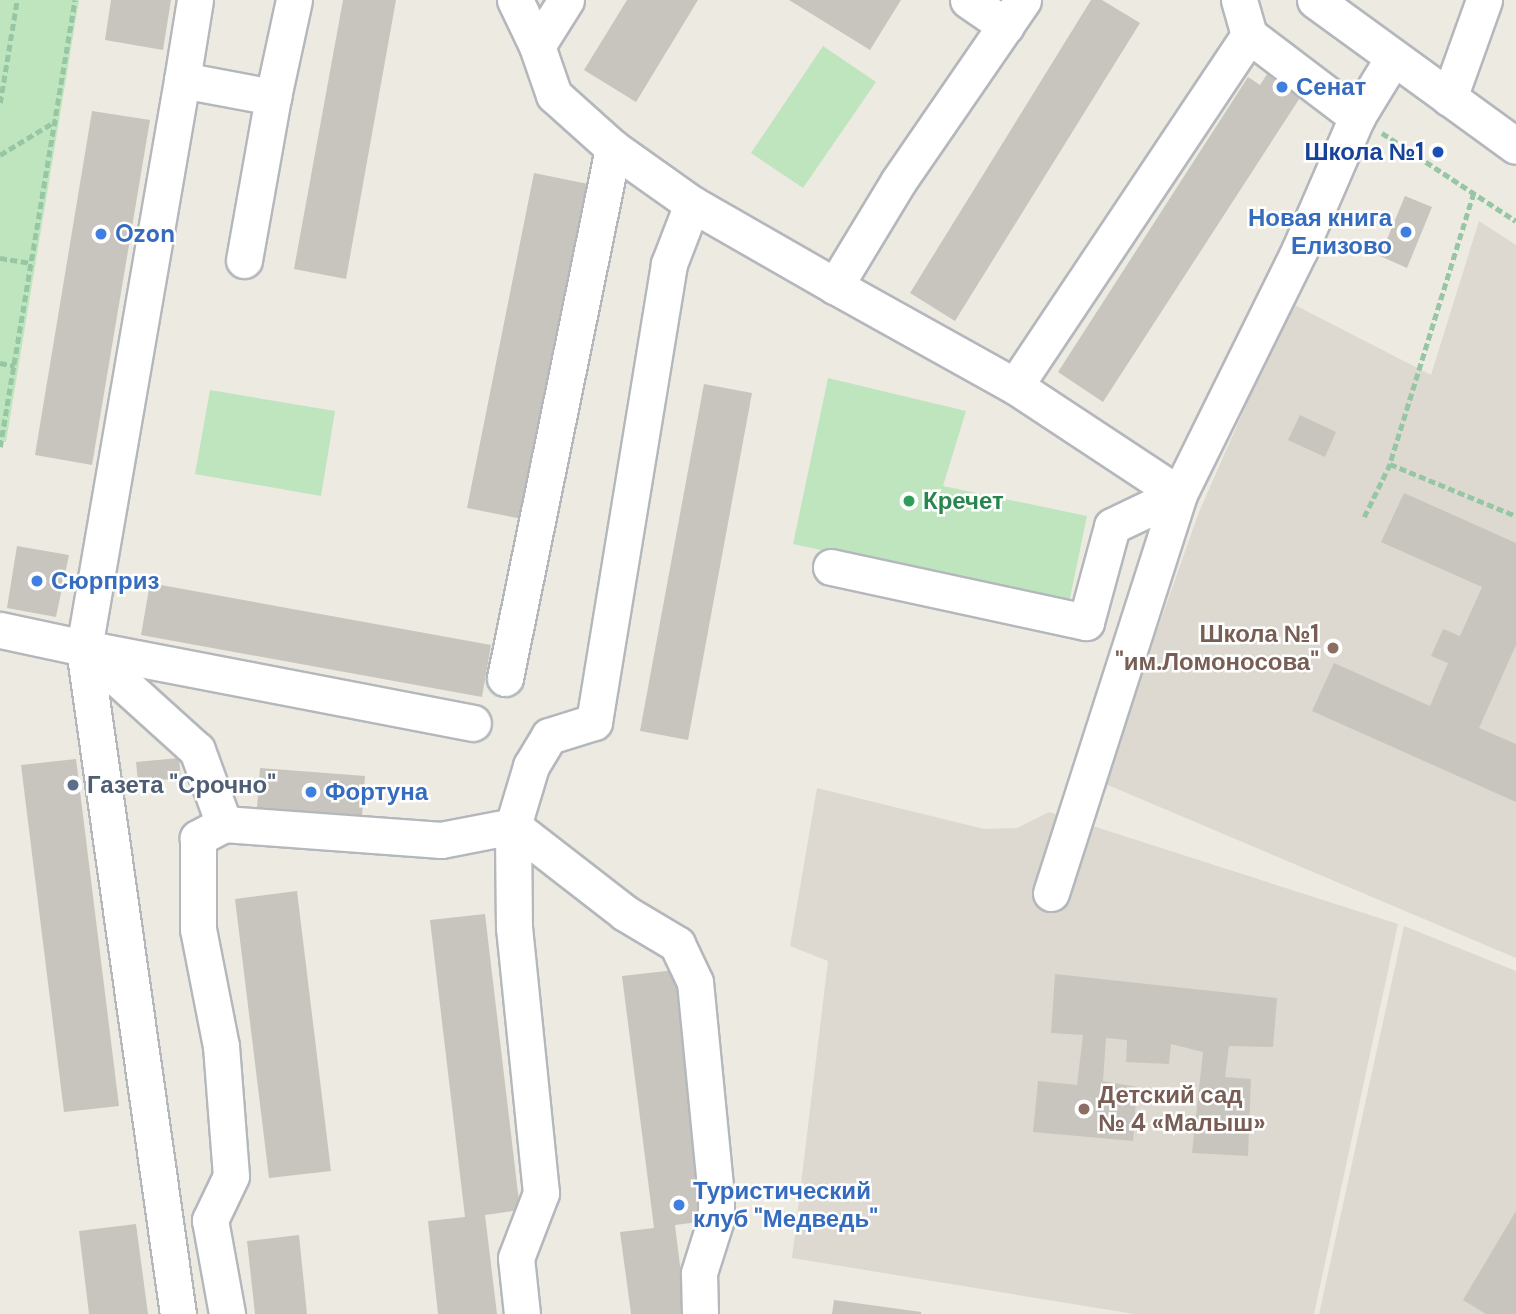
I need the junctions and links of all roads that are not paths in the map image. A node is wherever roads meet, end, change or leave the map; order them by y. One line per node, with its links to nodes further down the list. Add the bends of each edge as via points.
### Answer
1 (195, 0): 13 (street)
2 (294, 0): 14 (street)
3 (515, 0): 11 (street)
4 (566, 0): 11 (street)
5 (968, 0): 9 (street)
6 (1239, 0): 10 (street)
7 (1315, 0): 12 (street)
8 (1484, 0): 15 (street)
9 (1015, 13): 21 (street, via 898,182)
10 (1249, 35): 16 (street); 22 (street)
11 (537, 46): 18 (street, via 554,95)
12 (1393, 58): 15 (street); 16 (street)
13 (181, 80): 14 (street); 26 (street)
14 (273, 97): 20 (street)
15 (1449, 98): 17 (street)
16 (1357, 117): 23 (street, via 1299,251)
17 (1516, 146)
18 (613, 148): 19 (street); 27 (street)
19 (692, 204): 21 (street); 30 (street, via 669,264 594,722 549,736 531,766)
20 (244, 260)
21 (835, 286): 22 (street)
22 (1015, 386): 23 (street)
23 (1179, 494): 24 (street, via 1112,526 1086,622); 31 (street)
24 (831, 567)
25 (0, 630): 26 (street)
26 (84, 648): 28 (street); 29 (street, via 197,750); 32 (street)
27 (505, 678)
28 (473, 723)
29 (224, 824): 30 (street, via 441,840); 33 (street, via 198,838 198,929 220,1046 231,1175 210,1220)
30 (513, 826): 34 (street, via 514,928 541,1193 516,1258); 35 (street, via 625,914 677,944 689,963 695,982 716,1208 699,1273)
31 (1051, 892)
32 (178, 1314)
33 (226, 1314)
34 (522, 1314)
35 (699, 1314)

